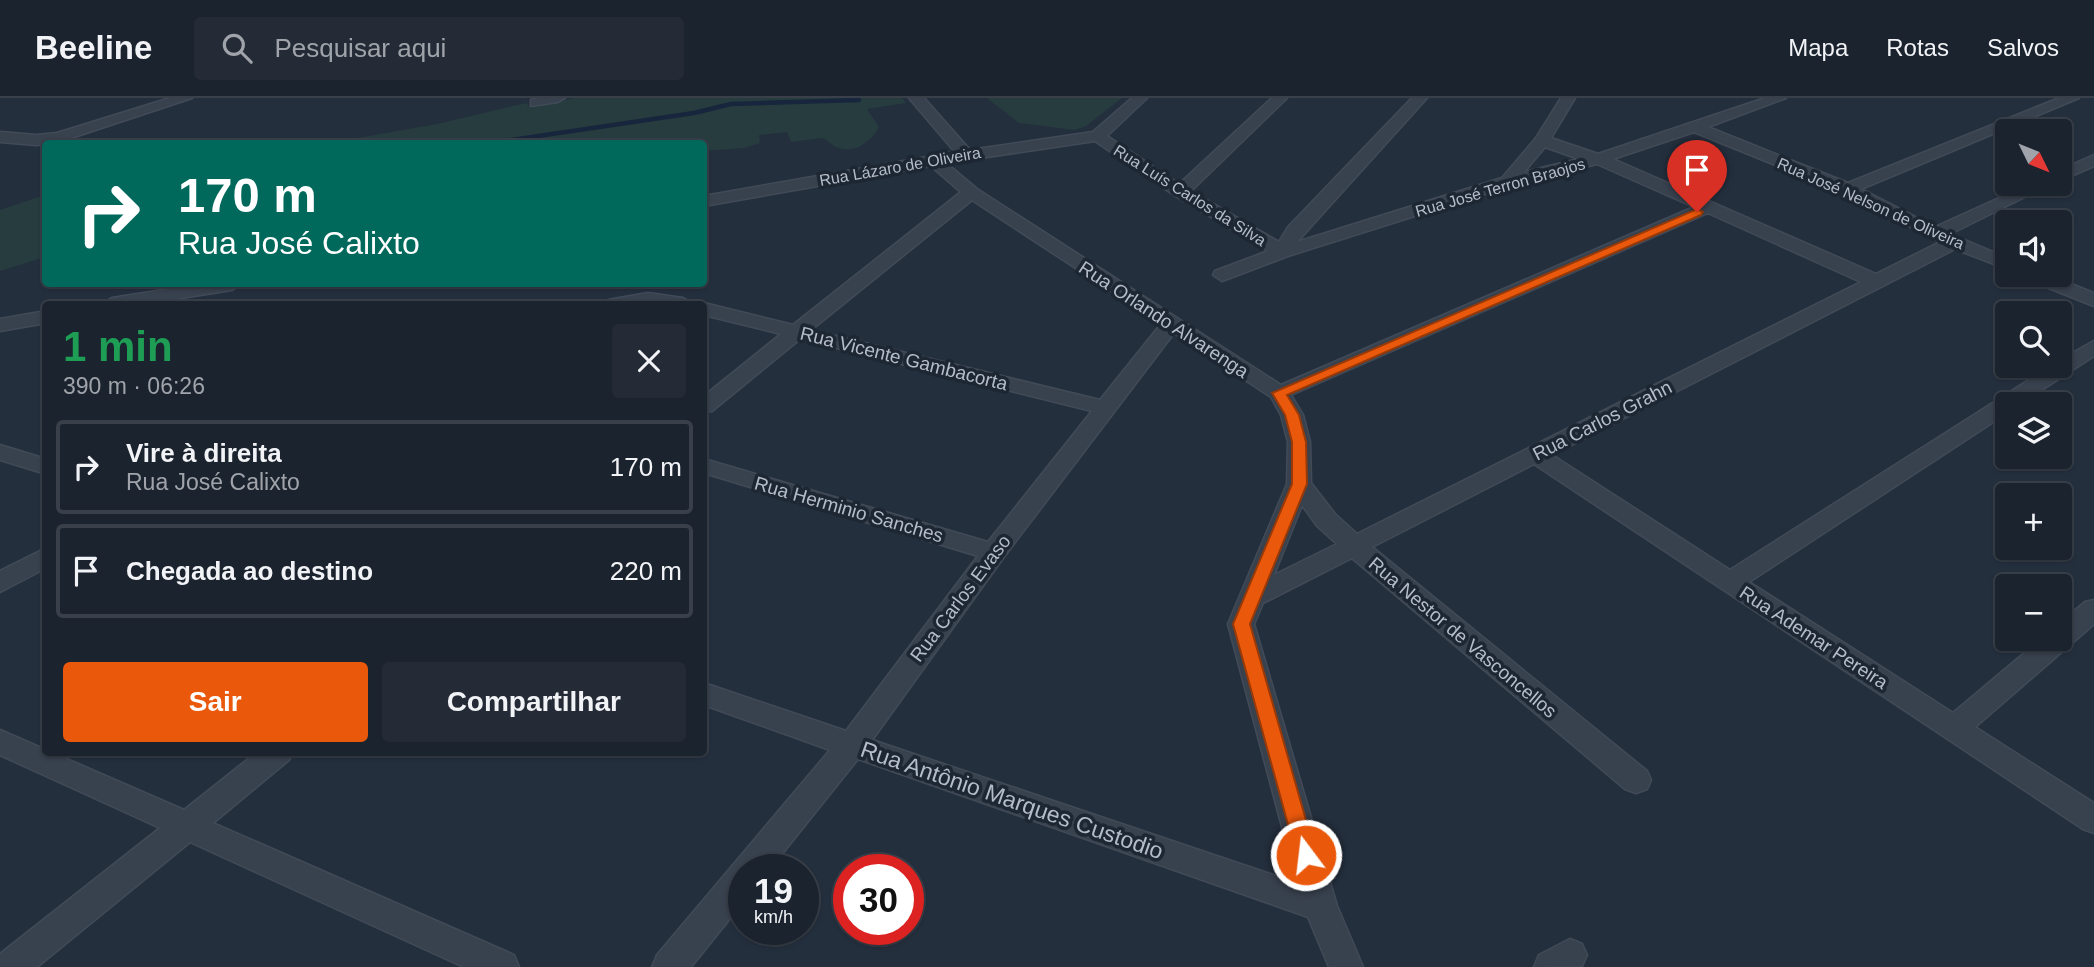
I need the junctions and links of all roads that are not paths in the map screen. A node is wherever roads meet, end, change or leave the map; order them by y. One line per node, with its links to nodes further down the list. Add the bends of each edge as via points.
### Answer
1 (185, 98): 13 (street, via 47,139)
2 (558, 98): 10 (street)
3 (916, 98): 15 (street)
4 (1140, 98): 12 (street)
5 (1280, 98): 16 (street)
6 (1420, 98): 28 (street)
7 (1568, 98): 14 (street)
8 (1779, 98): 11 (street, Rua José Terron Braojos)
9 (2072, 98): 23 (street)
10 (537, 103)
11 (1695, 127): 17 (street, Rua José Terron Braojos); 23 (street, Rua José Nelson de Oliveira)
12 (1098, 136): 15 (street, Rua Lázaro de Oliveira); 21 (street, Rua Luís Carlos da Silva)
13 (0, 137)
14 (1542, 140): 17 (street); 22 (street)
15 (966, 155): 18 (street, Rua Lázaro de Oliveira)
16 (1214, 159): 21 (street); 25 (street)
17 (1599, 159): 22 (street, Rua José Terron Braojos); 29 (street)
18 (933, 160): 24 (street, Rua Orlando Alvarenga); 27 (street, Rua Lázaro de Oliveira)
19 (2094, 160): 20 (street)
20 (2072, 170)
21 (1161, 180): 25 (street, Rua Luís Carlos da Silva)
22 (1508, 181): 30 (street, Rua José Terron Braojos)
23 (1848, 189): 33 (street, Rua José Nelson de Oliveira)
24 (971, 192): 46 (street, Rua Orlando Alvarenga); 48 (street)
25 (1180, 192): 32 (street, Rua Luís Carlos da Silva)
26 (2021, 196): 33 (street, Rua Carlos Grahn)
27 (707, 200)
28 (1327, 200): 30 (street, via 1354,217); 31 (street)
29 (1706, 208): 37 (street); 50 (street)
30 (1381, 221): 34 (street, Rua José Terron Braojos)
31 (1294, 231): 32 (street); 34 (street)
32 (1255, 235): 34 (street, Rua Luís Carlos da Silva)
33 (1944, 238): 35 (street, Rua José Nelson de Oliveira); 37 (street, Rua Carlos Grahn)
34 (1282, 252): 36 (street, Rua José Terron Braojos)
35 (1995, 259)
36 (1222, 275)
37 (1875, 281): 54 (street, Rua Carlos Grahn)
38 (214, 287): 41 (street)
39 (2063, 287): 40 (street)
40 (2094, 300)
41 (130, 301)
42 (635, 301): 43 (street)
43 (662, 301)
44 (707, 310): 48 (street, Rua Vicente Gambacorta)
45 (42, 318): 47 (street)
46 (1171, 324): 50 (street, Rua Orlando Alvarenga); 52 (street, Rua Carlos Evaso)
47 (0, 325)
48 (795, 331): 51 (street); 52 (street, Rua Vicente Gambacorta)
49 (2094, 347): 61 (street)
50 (1279, 393): 57 (street, via 1292,415 1299,442)
51 (707, 404)
52 (1105, 408): 59 (street, Rua Carlos Evaso)
53 (0, 452): 55 (street)
54 (1534, 454): 58 (street, Rua Carlos Grahn); 61 (street, Rua Ademar Pereira)
55 (42, 466)
56 (707, 467): 59 (street, Rua Herminio Sanches)
57 (1299, 484): 58 (street, Rua Nestor de Vasconcellos, via 1326,520); 63 (street)
58 (1354, 546): 63 (street, Rua Carlos Grahn); 72 (street, Rua Nestor de Vasconcellos)
59 (994, 552): 70 (street, Rua Carlos Evaso)
60 (42, 558): 62 (street)
61 (1730, 582): 68 (street, Rua Ademar Pereira)
62 (0, 583)
63 (1251, 598): 77 (street, via 1241,624)
64 (2094, 609): 65 (street)
65 (2072, 627)
66 (2044, 651): 68 (street)
67 (707, 695): 70 (street, Rua Antônio Marques Custodio)
68 (1955, 728): 73 (street, Rua Ademar Pereira)
69 (0, 742): 74 (street)
70 (851, 746): 75 (street, Rua Carlos Evaso); 77 (street, Rua Antônio Marques Custodio)
71 (274, 756): 74 (street)
72 (1636, 780)
73 (2094, 820)
74 (186, 828): 78 (street); 79 (street)
75 (762, 854)
76 (728, 895): 80 (street)
77 (1320, 906): 81 (street)
78 (11, 967)
79 (502, 967)
80 (669, 967)
81 (1346, 967)

